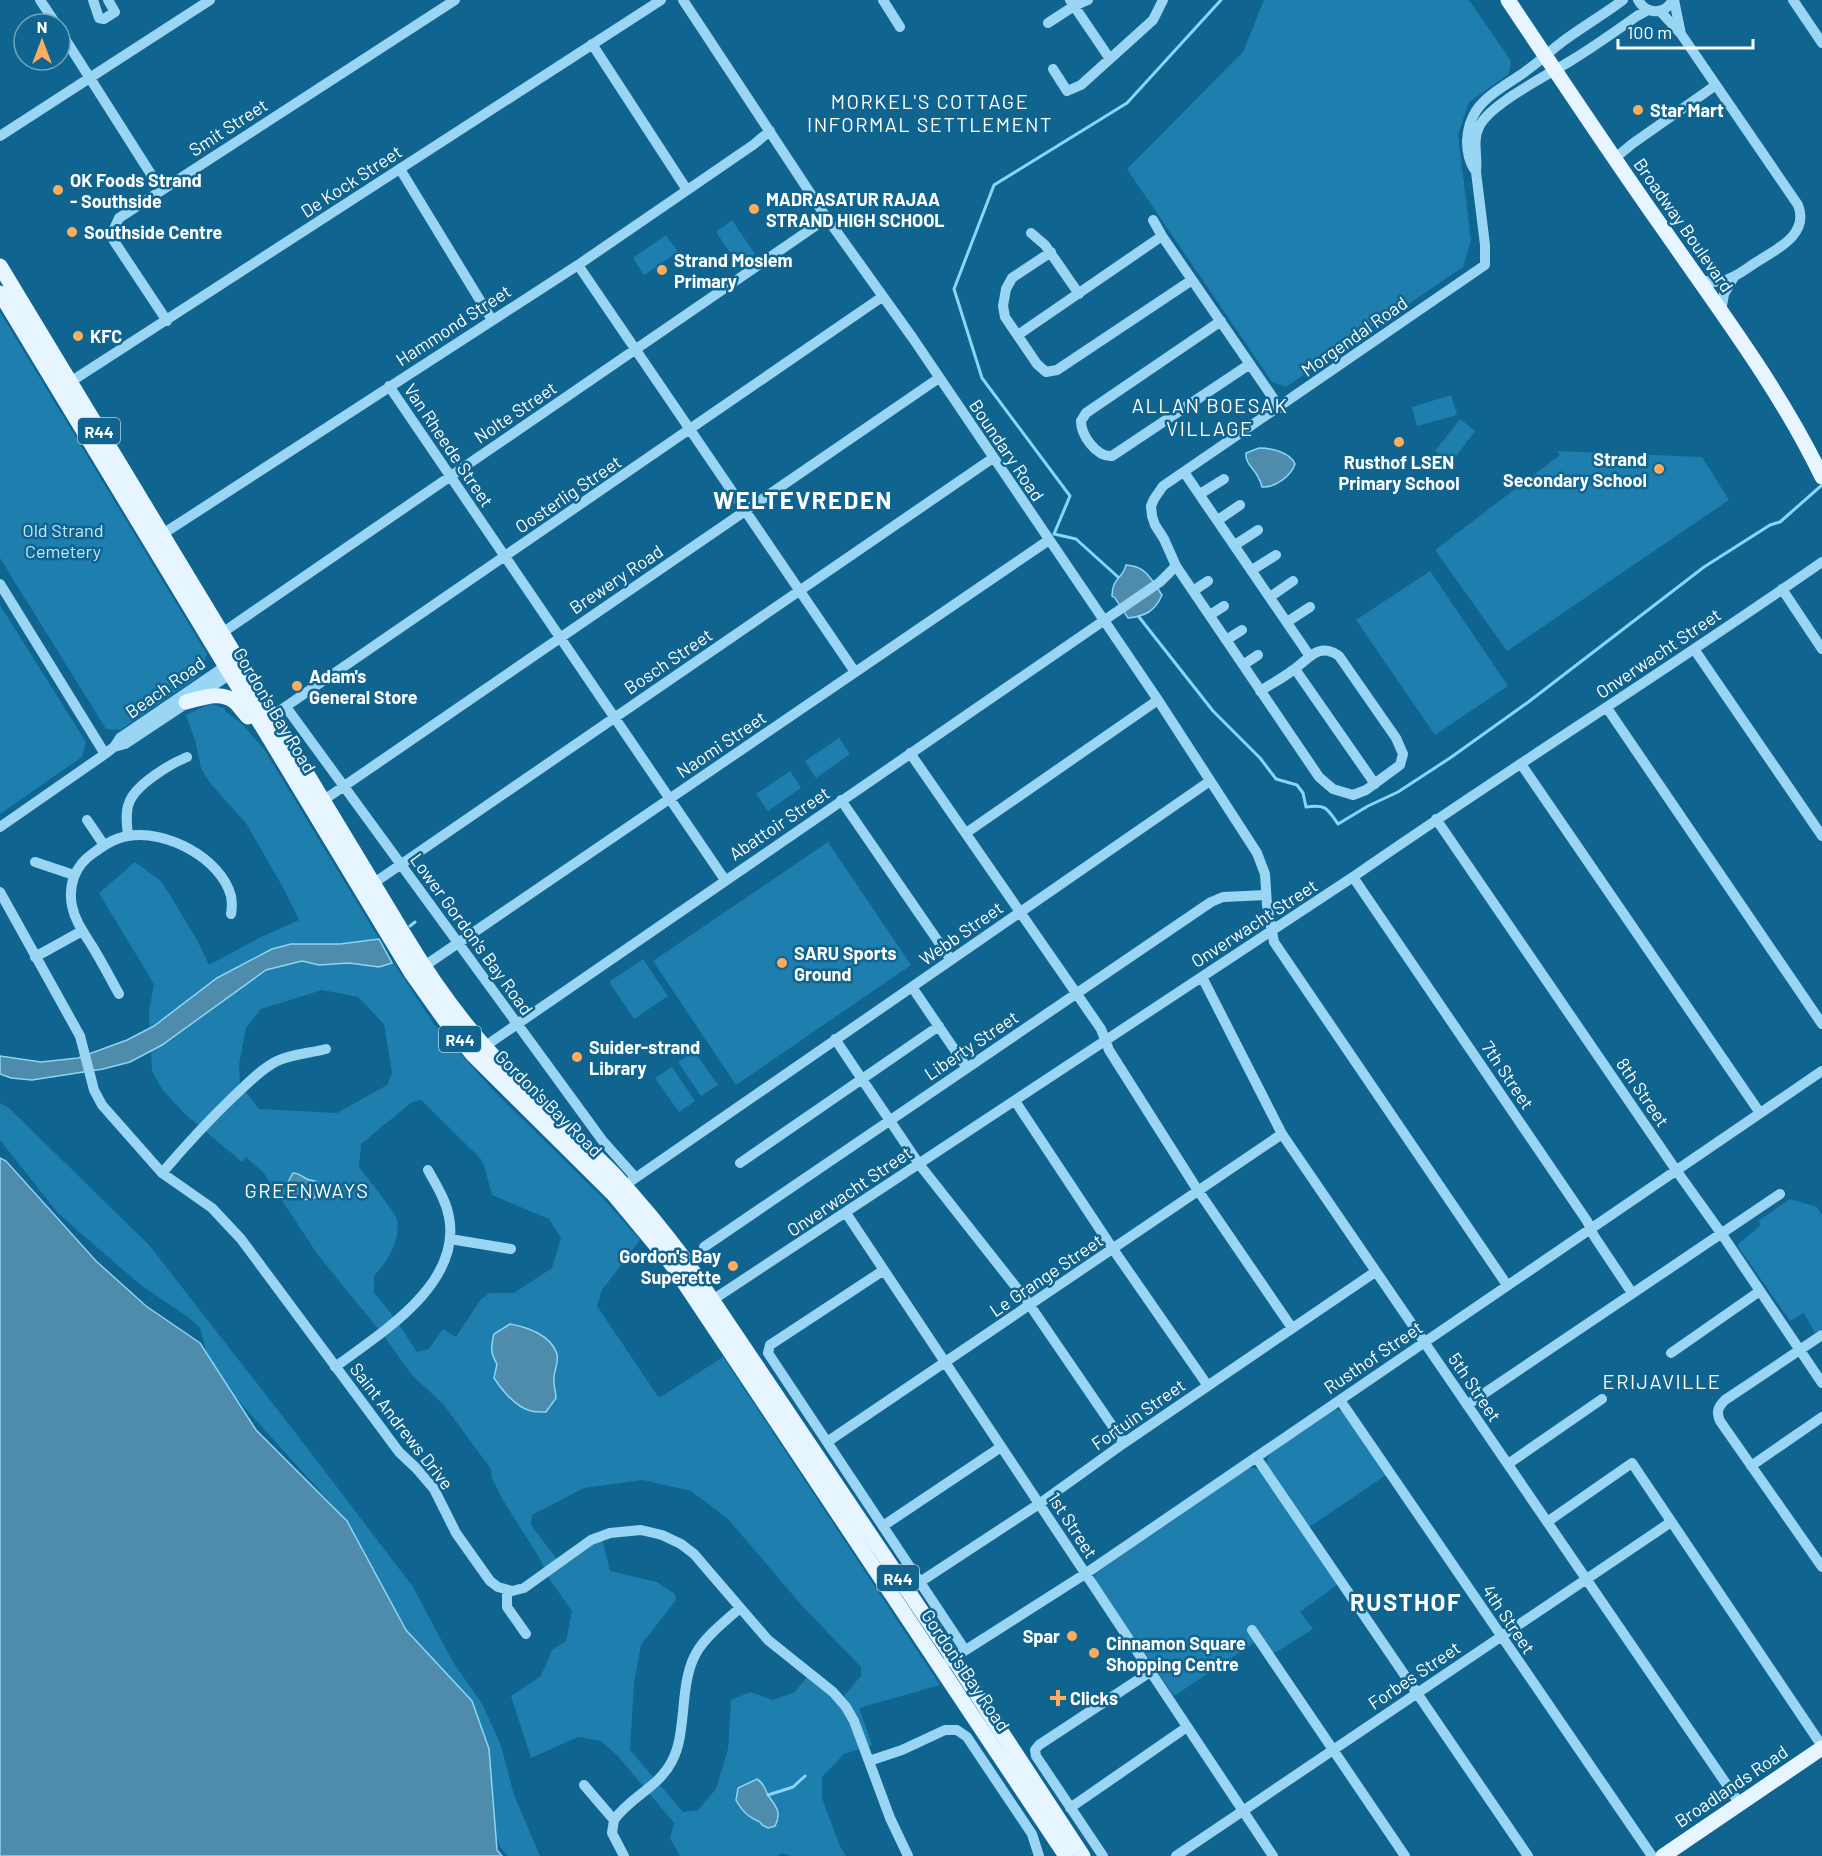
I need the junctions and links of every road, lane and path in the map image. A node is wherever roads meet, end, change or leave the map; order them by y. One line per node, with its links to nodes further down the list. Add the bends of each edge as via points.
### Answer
1 (93, 0): 2 (street, via 99,18 104,19 115,12)
2 (108, 0)
3 (210, 0): 27 (street)
4 (455, 0): 34 (street, Smit Street)
5 (661, 0): 21 (street, De Kock Street)
6 (683, 0): 29 (street, Boundary Road)
7 (883, 0): 18 (street)
8 (1088, 0): 15 (street)
9 (1163, 0): 24 (street, via 1153,20)
10 (1508, 0): 23 (main road, Broadway Boulevard)
11 (1623, 0): 23 (street, Morgendal Road)
12 (1638, 0): 16 (street)
13 (1674, 0): 16 (street, Morgendal Road, via 1668,7); 19 (street)
14 (1792, 0): 20 (street)
15 (1072, 3): 17 (street); 24 (street)
16 (1654, 11): 19 (street); 26 (street, Morgendal Road, via 1637,16)
17 (1047, 23)
18 (900, 27)
19 (1681, 34): 28 (street)
20 (1822, 43)
21 (592, 44): 32 (street, De Kock Street); 35 (street)
22 (72, 50): 27 (street)
23 (1545, 55): 26 (main road, Broadway Boulevard); 33 (street, Morgendal Road, via 1476,111 1467,141)
24 (1110, 59): 25 (street, via 1086,82 1067,91)
25 (1053, 69)
26 (1556, 69): 31 (main road, Broadway Boulevard); 33 (street, Morgendal Road, via 1484,118 1476,136)
27 (90, 78): 30 (street); 34 (street)
28 (1716, 85): 31 (street); 43 (street, via 1801,214 1792,238)
29 (770, 131): 35 (street, Hammond Street); 36 (street, Boundary Road)
30 (0, 136)
31 (1614, 159): 45 (main road, Broadway Boulevard)
32 (400, 169): 50 (street); 51 (street, De Kock Street)
33 (1476, 172): 59 (street, Morgendal Road, via 1485,265)
34 (161, 190): 51 (street, Smit Street, via 119,218 113,236)
35 (687, 190): 41 (street, Hammond Street)
36 (827, 218): 48 (street, Boundary Road); 54 (street, Nolte Street)
37 (1153, 220): 39 (street)
38 (1030, 233): 40 (street)
39 (1162, 236): 44 (street); 47 (street)
40 (1051, 252): 47 (street); 53 (street, via 1008,282 1003,311)
41 (578, 265): 50 (street, Hammond Street); 54 (street)
42 (0, 266): 57 (main road, Gordon's Bay Road / R44)
43 (1735, 277): 45 (street, via 1716,282); 49 (street, via 1724,294)
44 (1192, 280): 52 (street); 53 (street, via 1052,372 1041,369)
45 (1699, 280): 49 (main road, Broadway Boulevard)
46 (0, 294): 57 (main road, Gordon's Bay Road / R44)
47 (1079, 294): 53 (street)
48 (882, 297): 56 (street, Boundary Road); 60 (street, Oosterlig Street)
49 (1720, 312): 64 (main road, Broadway Boulevard, via 1780,402)
50 (492, 320): 58 (street, Hammond Street)
51 (166, 321): 57 (street, De Kock Street)
52 (1221, 321): 55 (street); 55 (street, via 1086,413 1081,421 1082,431 1097,452 1112,456)
53 (1018, 335)
54 (635, 350): 60 (street); 63 (street, Nolte Street)
55 (1250, 364): 59 (street)
56 (939, 378): 61 (street, Boundary Road); 68 (street, Brewery Road)
57 (64, 386): 71 (main road, Gordon's Bay Road / R44)
58 (389, 386): 63 (street, Van Rheede Street); 71 (street, Hammond Street)
59 (1280, 408): 62 (street, Morgendal Road)
60 (690, 430): 68 (street); 75 (street, Oosterlig Street)
61 (993, 458): 72 (street, Boundary Road); 83 (street, Bosch Street)
62 (1184, 472): 66 (street); 77 (street, Morgendal Road, via 1157,493 1151,506 1155,525)
63 (450, 477): 75 (street, Van Rheede Street); 92 (street, Nolte Street)
64 (1822, 477)
65 (1224, 479): 66 (street)
66 (1200, 494): 69 (street)
67 (1240, 505): 69 (street)
68 (746, 510): 83 (street); 93 (street, Brewery Road)
69 (1218, 520): 73 (street)
70 (1258, 530): 73 (street)
71 (156, 538): 92 (main road, Gordon's Bay Road / R44); 100 (main road, Gordon's Bay Road / R44)
72 (1049, 540): 89 (street, Boundary Road); 102 (street, Naomi Street)
73 (1235, 545): 78 (street)
74 (1276, 555): 78 (street)
75 (505, 557): 93 (street, Van Rheede Street); 106 (street, Oosterlig Street)
76 (1822, 562): 82 (street, Onverwacht Street)
77 (1176, 566): 84 (street, Morgendal Road); 89 (street)
78 (1252, 570): 85 (street)
79 (1208, 581): 84 (street)
80 (1293, 581): 85 (street)
81 (0, 584): 111 (street)
82 (1782, 589): 95 (street, Onverwacht Street); 96 (street)
83 (801, 590): 102 (street); 109 (street, Bosch Street)
84 (1193, 591): 88 (street, Morgendal Road)
85 (1270, 597): 90 (street)
86 (1224, 606): 88 (street)
87 (1310, 607): 90 (street)
88 (1210, 615): 94 (street, Morgendal Road)
89 (1104, 620): 104 (street, Boundary Road); 112 (street, Abattoir Street)
90 (1287, 622): 98 (street)
91 (1242, 630): 94 (street)
92 (222, 633): 100 (main road, Gordon's Bay Road / R44)
93 (560, 638): 109 (street, Van Rheede Street); 117 (street, Brewery Road)
94 (1226, 640): 99 (street, Morgendal Road)
95 (1694, 649): 107 (street, Onverwacht Street); 126 (street)
96 (1822, 649)
97 (1258, 655): 99 (street)
98 (1309, 655): 101 (street); 116 (street, Morgendal Road, via 1323,650 1339,656 1401,746 1400,765)
99 (1243, 665): 103 (street, Morgendal Road)
100 (234, 666): 105 (street, Beach Road); 108 (main road, Gordon's Bay Road / R44); 110 (main road, Gordon's Bay Road / R44); 111 (street, Beach Road, via 120,738)
101 (1295, 669): 103 (street); 116 (street)
102 (855, 672): 118 (street, Naomi Street)
103 (1260, 691): 116 (street, Morgendal Road, via 1327,785 1353,795)
104 (1158, 700): 115 (street, Boundary Road); 124 (street)
105 (186, 702): 110 (main road, via 210,696 227,697); 111 (street, Beach Road)
106 (286, 707): 108 (street, Oosterlig Street); 117 (street, Lower Gordon's Bay Road)
107 (1607, 708): 114 (street, Onverwacht Street); 149 (street)
108 (272, 716): 120 (main road, Gordon's Bay Road / R44)
109 (615, 718): 118 (street, Van Rheede Street); 129 (street, Bosch Street)
110 (266, 733): 120 (main road, Gordon's Bay Road / R44)
111 (110, 751): 123 (street, Beach Road)
112 (910, 753): 119 (street, Abattoir Street); 124 (street)
113 (187, 757): 125 (street, via 174,762 132,795)
114 (1521, 764): 121 (street, Onverwacht Street); 159 (street)
115 (1210, 781): 135 (street, Boundary Road, via 1257,853 1265,874); 136 (street, Webb Street)
116 (1375, 784)
117 (343, 786): 120 (street, Brewery Road); 129 (street, Lower Gordon's Bay Road)
118 (670, 799): 132 (street, Van Rheede Street); 140 (street, Naomi Street)
119 (841, 800): 132 (street, Abattoir Street); 142 (street)
120 (317, 805): 133 (main road, Gordon's Bay Road / R44)
121 (1436, 819): 131 (street, Onverwacht Street); 165 (street, 8th Street)
122 (87, 820): 127 (street)
123 (0, 827)
124 (966, 834): 136 (street)
125 (128, 836): 127 (street); 137 (street, via 162,837 203,858 226,885 231,896)
126 (1822, 836)
127 (104, 845): 130 (street, via 86,858)
128 (34, 862): 130 (street)
129 (400, 865): 133 (street, Bosch Street); 140 (street, Lower Gordon's Bay Road)
130 (74, 875): 138 (street, via 71,904)
131 (1353, 878): 139 (street, Onverwacht Street); 171 (street, 7th Street)
132 (725, 880): 148 (street, Abattoir Street)
133 (367, 887): 143 (main road, Gordon's Bay Road / R44)
134 (0, 892): 141 (street, Saint Andrews Drive)
135 (1266, 895): 139 (street, Boundary Road); 146 (street, Liberty Street, via 1214,900)
136 (1020, 912): 142 (street, Webb Street); 146 (street)
137 (231, 915)
138 (82, 931): 141 (street); 147 (street)
139 (1272, 931): 144 (street, Onverwacht Street); 179 (street, Boundary Road, via 1274,942 1293,971)
140 (458, 943): 143 (street, Naomi Street); 148 (street, Lower Gordon's Bay Road)
141 (35, 957): 166 (street, Saint Andrews Drive, via 77,1030 102,1105)
142 (951, 960): 145 (street, Webb Street)
143 (418, 970): 154 (main road, Gordon's Bay Road / R44, via 444,1019)
144 (1203, 977): 152 (street, Onverwacht Street); 161 (street, 5th Street)
145 (912, 987): 150 (street); 151 (street, Webb Street)
146 (1076, 993): 152 (street); 155 (street, Liberty Street)
147 (119, 994)
148 (516, 1023): 154 (street, Abattoir Street); 167 (street, Lower Gordon's Bay Road, via 602,1140)
149 (1822, 1024)
150 (939, 1026): 155 (street); 157 (street)
151 (835, 1039): 157 (street); 167 (street, Webb Street)
152 (1106, 1041): 158 (street, Onverwacht Street); 168 (street)
153 (326, 1049): 166 (street, via 278,1061 250,1081)
154 (479, 1050): 167 (main road, Gordon's Bay Road / R44)
155 (967, 1068): 160 (street, Liberty Street)
156 (1822, 1071): 159 (street, Rusthof Street)
157 (862, 1079): 160 (street); 162 (street)
158 (1014, 1101): 163 (street, Onverwacht Street); 176 (street)
159 (1760, 1113): 165 (street, Rusthof Street)
160 (891, 1120): 163 (street); 174 (street, Liberty Street)
161 (1282, 1134): 168 (street, Le Grange Street); 178 (street, 5th Street)
162 (740, 1163)
163 (919, 1164): 170 (street, Onverwacht Street); 183 (street)
164 (428, 1170): 173 (street, via 447,1208)
165 (1676, 1170): 171 (street, Rusthof Street); 172 (street, 8th Street)
166 (162, 1173): 190 (street, Saint Andrews Drive, via 206,1203 231,1226)
167 (624, 1186): 182 (main road, Gordon's Bay Road / R44, via 673,1243); 182 (main road, Gordon's Bay Road / R44, via 652,1239)
168 (1198, 1192): 176 (street, Le Grange Street); 184 (street)
169 (1780, 1194): 172 (street)
170 (846, 1213): 177 (street, 1st Street); 182 (street, Onverwacht Street)
171 (1591, 1228): 179 (street, Rusthof Street); 181 (street, 7th Street)
172 (1721, 1233): 180 (street, 8th Street); 181 (street)
173 (450, 1239): 175 (street); 190 (street, via 444,1263 423,1296)
174 (704, 1247)
175 (511, 1249)
176 (1113, 1249): 183 (street, Le Grange Street); 192 (street)
177 (884, 1270): 189 (street, 1st Street); 197 (street, via 768,1350)
178 (1375, 1272): 184 (street, Fortuin Street); 186 (street, 5th Street)
179 (1508, 1285): 186 (street, Rusthof Street)
180 (1760, 1292): 187 (street, 8th Street); 188 (street)
181 (1632, 1293): 195 (street)
182 (707, 1304): 216 (main road, Gordon's Bay Road / R44)
183 (1030, 1306): 189 (street, Le Grange Street); 198 (street)
184 (1292, 1328): 192 (street, Fortuin Street)
185 (1822, 1335): 187 (street)
186 (1424, 1342): 194 (street, Rusthof Street); 195 (street, 5th Street)
187 (1800, 1350): 191 (street, 8th Street); 202 (street, via 1725,1400 1718,1410 1720,1421)
188 (1671, 1353)
189 (946, 1363): 197 (street, Le Grange Street); 199 (street, 1st Street)
190 (335, 1367): 211 (street, Saint Andrews Drive, via 399,1452 434,1489 456,1533 490,1581)
191 (1822, 1383)
192 (1208, 1386): 198 (street, Fortuin Street)
193 (1602, 1399): 201 (street)
194 (1340, 1400): 200 (street, Rusthof Street); 215 (street, 4th Street)
195 (1467, 1405): 201 (street, 5th Street)
196 (1822, 1417): 202 (street)
197 (827, 1442): 206 (street)
198 (1124, 1443): 203 (street, Fortuin Street)
199 (1001, 1447): 203 (street, 1st Street); 206 (street)
200 (1256, 1457): 208 (street, Rusthof Street); 218 (street)
201 (1508, 1464): 204 (street, 5th Street)
202 (1751, 1466): 207 (street)
203 (1039, 1504): 208 (street, 1st Street); 210 (street, Fortuin Street)
204 (1547, 1522): 205 (street, via 1632,1463); 209 (street, 5th Street)
205 (1671, 1522): 209 (street, Forbes Street); 220 (street)
206 (883, 1526): 210 (street)
207 (1822, 1567)
208 (1085, 1574): 216 (street, Rusthof Street); 217 (street, 1st Street)
209 (1586, 1579): 215 (street, Forbes Street); 224 (street, 5th Street)
210 (920, 1582): 216 (street)
211 (507, 1590): 212 (street, via 524,1588 591,1540 620,1530 641,1530 669,1537 688,1549); 214 (street, via 507,1606)
212 (740, 1608): 222 (street, via 768,1640 840,1699 854,1720); 227 (street, via 709,1635 694,1656 672,1762 657,1782)
213 (1252, 1630): 221 (street)
214 (526, 1634)
215 (1501, 1636): 218 (street, Forbes Street); 238 (street, 4th Street)
216 (953, 1658): 231 (main road, Gordon's Bay Road / R44); 232 (main road, Gordon's Bay Road / R44)
217 (1150, 1672): 219 (street, 1st Street); 225 (street, via 1035,1750)
218 (1417, 1693): 221 (street, Forbes Street); 237 (street)
219 (1187, 1727): 225 (street); 226 (street, 1st Street)
220 (1822, 1747): 224 (main road, Broadlands Road)
221 (1333, 1750): 226 (street, Forbes Street); 236 (street)
222 (869, 1761): 229 (street); 230 (street, via 945,1730 961,1732 1032,1834)
223 (584, 1785): 227 (street)
224 (1740, 1804): 239 (main road, Broadlands Road)
225 (1070, 1808): 233 (street)
226 (1243, 1811): 234 (street, Forbes Street); 235 (street, 1st Street)
227 (614, 1820): 228 (street, via 612,1833)
228 (624, 1856)
229 (908, 1856)
230 (1039, 1856)
231 (1066, 1856)
232 (1083, 1856)
233 (1102, 1856)
234 (1176, 1856)
235 (1273, 1856)
236 (1405, 1856)
237 (1528, 1856)
238 (1652, 1856)
239 (1663, 1856)

